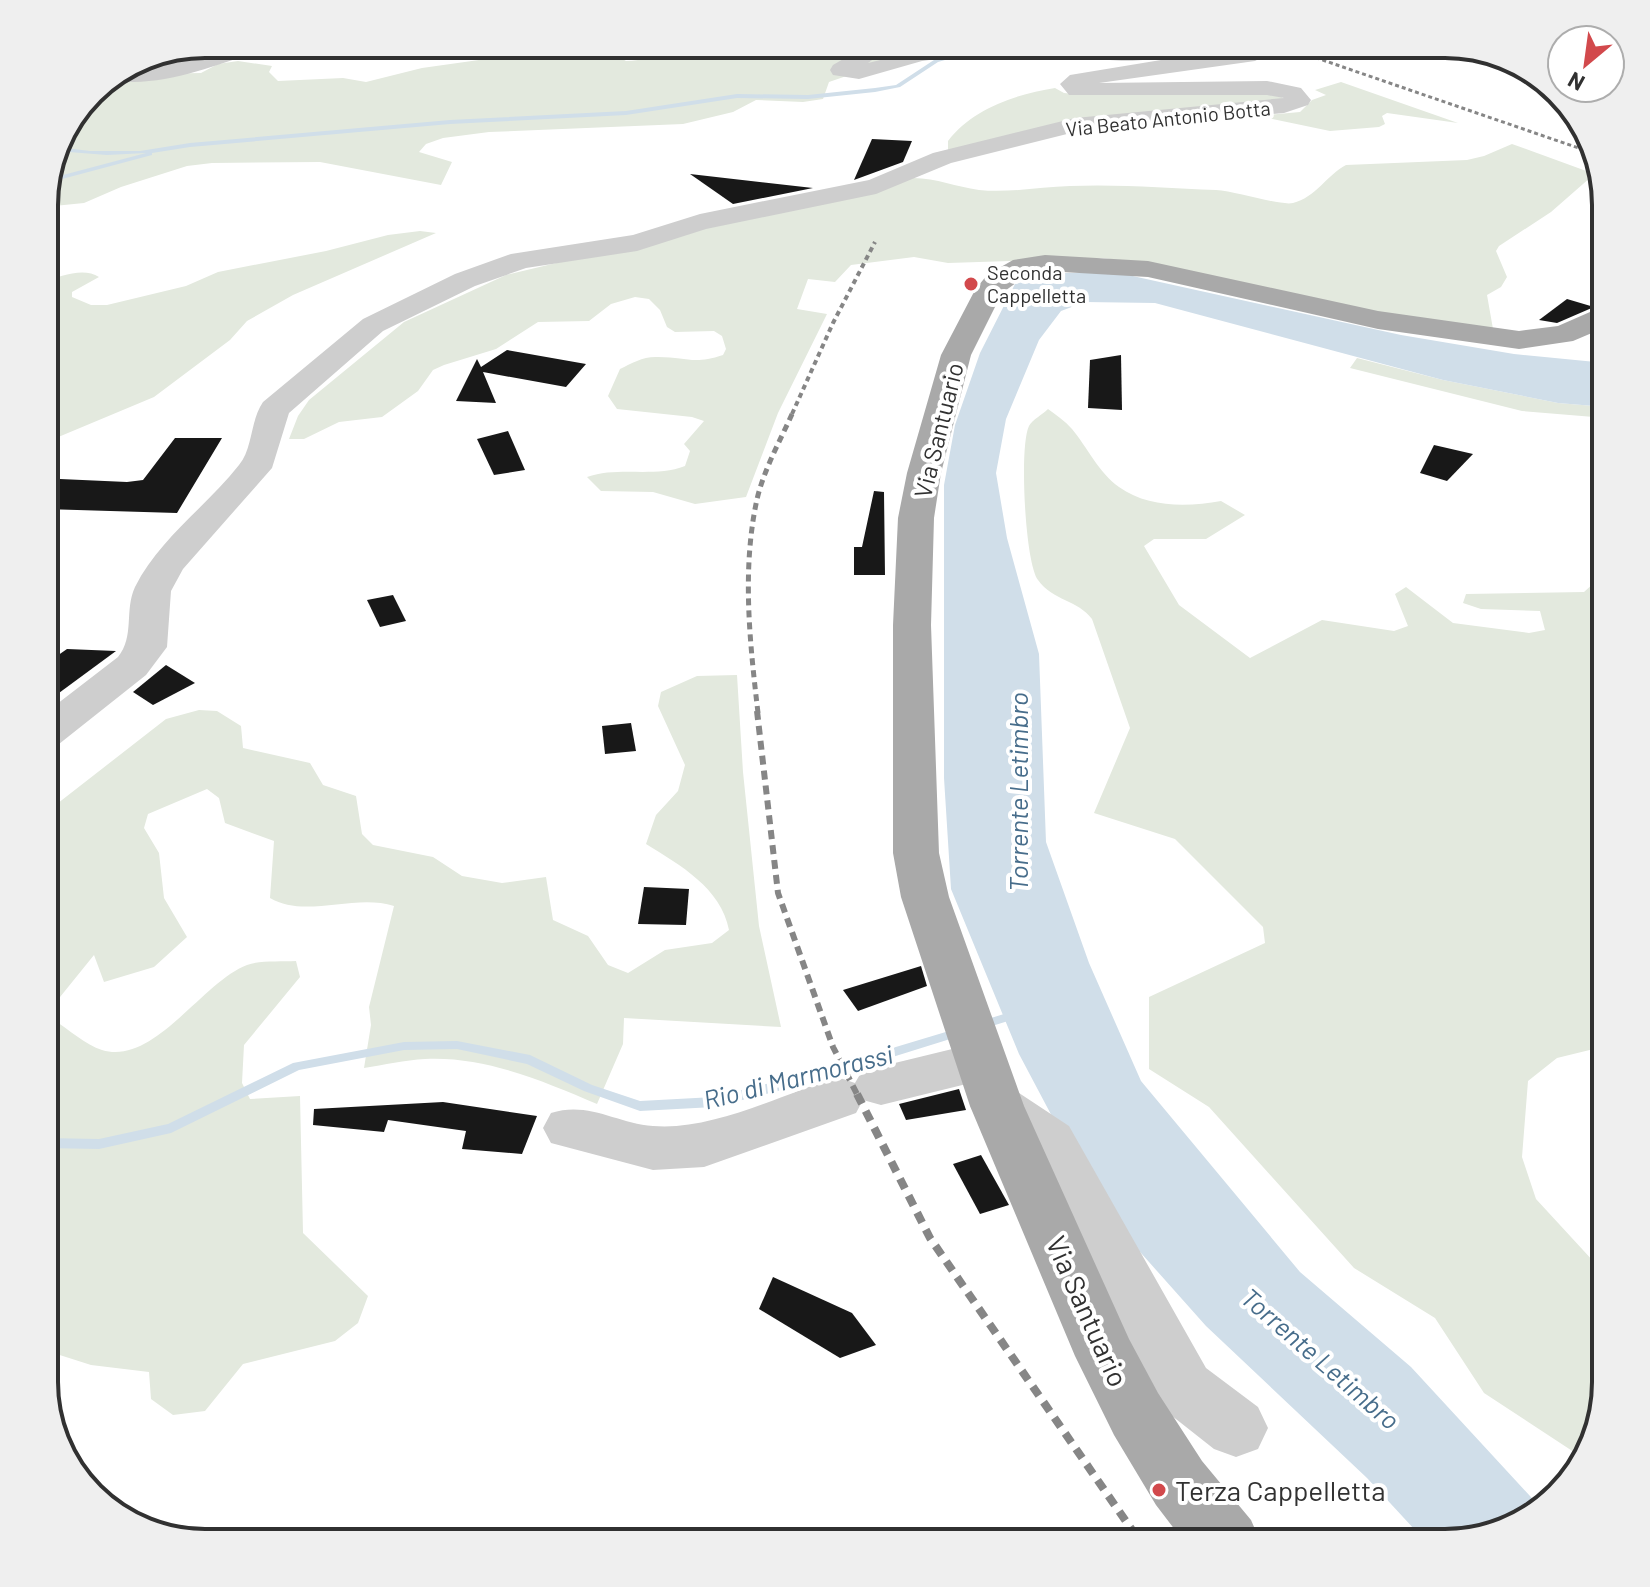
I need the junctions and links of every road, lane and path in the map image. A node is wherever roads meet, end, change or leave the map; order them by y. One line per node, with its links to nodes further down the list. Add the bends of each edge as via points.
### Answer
1 (218, 58): 5 (street)
2 (861, 58): 3 (street, via 841,70 863,71)
3 (906, 58)
4 (1231, 58): 7 (street, Via Beato Antonio Botta, via 1129,71 1078,80 1071,86 1089,92 1267,88 1293,93 1300,100 1284,106 1075,125 942,158 876,186)
5 (138, 74)
6 (805, 177): 7 (street, via 823,179)
7 (840, 194): 9 (street, Via Beato Antonio Botta, via 700,222 637,243 521,260 465,280 373,325 274,409 255,468 167,564 152,591 147,647 132,666)
8 (1592, 323): 10 (main road, Via Santuario, via 1562,335 1519,340 1378,320 1170,272 1081,263 1023,266 989,290 956,355 924,473 916,518 912,625 916,853 925,897)
9 (58, 724)
10 (989, 1084): 11 (street, via 859,1091 704,1145 653,1148); 12 (street, via 1050,1141 1184,1388); 13 (main road, Via Santuario, via 1106,1356 1179,1483)
11 (570, 1128)
12 (1236, 1428)
13 (1216, 1529)

